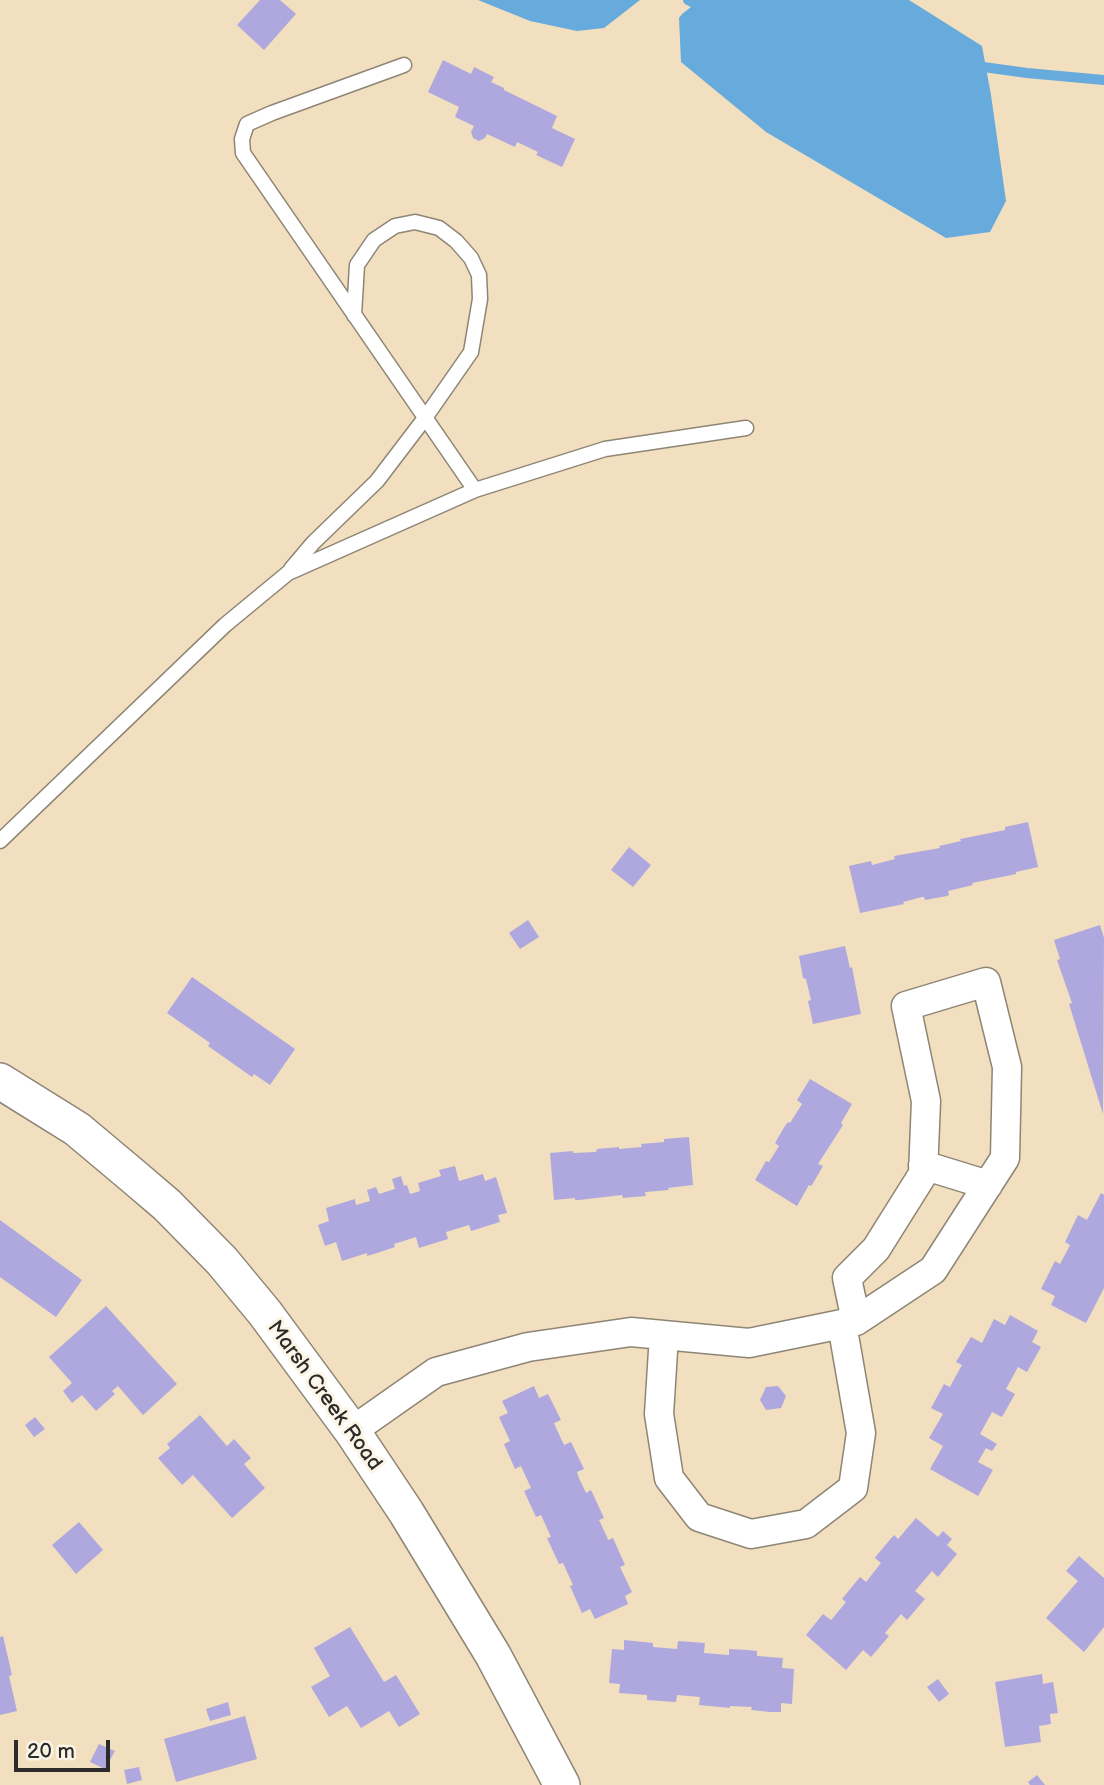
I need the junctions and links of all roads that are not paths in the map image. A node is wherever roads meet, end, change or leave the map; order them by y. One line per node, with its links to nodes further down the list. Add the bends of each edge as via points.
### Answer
1 (404, 65): 2 (lane, via 247,124 242,139 243,153)
2 (354, 315): 3 (lane); 3 (lane, via 357,265 374,240 395,226 415,222 439,228 471,258 480,275 480,299 471,352)
3 (425, 418): 5 (lane); 6 (lane, via 377,481)
4 (746, 428): 5 (lane, via 606,449)
5 (475, 490): 6 (lane)
6 (288, 573): 7 (lane, via 225,625)
7 (0, 841)
8 (0, 1081): 13 (street, Marsh Creek Road, via 77,1129 167,1205 265,1313)
9 (923, 1166): 10 (street); 10 (street, via 926,1101 906,1006 986,982 1007,1068 1005,1158); 11 (street, via 923,1174 876,1249 847,1278)
10 (988, 1185): 11 (street, via 933,1270)
11 (849, 1323): 12 (street, via 749,1343); 12 (street, via 861,1433 853,1488 806,1524 751,1534 699,1517 669,1478 659,1414)
12 (664, 1335): 13 (street, via 631,1332 528,1347 436,1372)
13 (352, 1431): 14 (street, Marsh Creek Road, via 493,1655)
14 (562, 1785)

